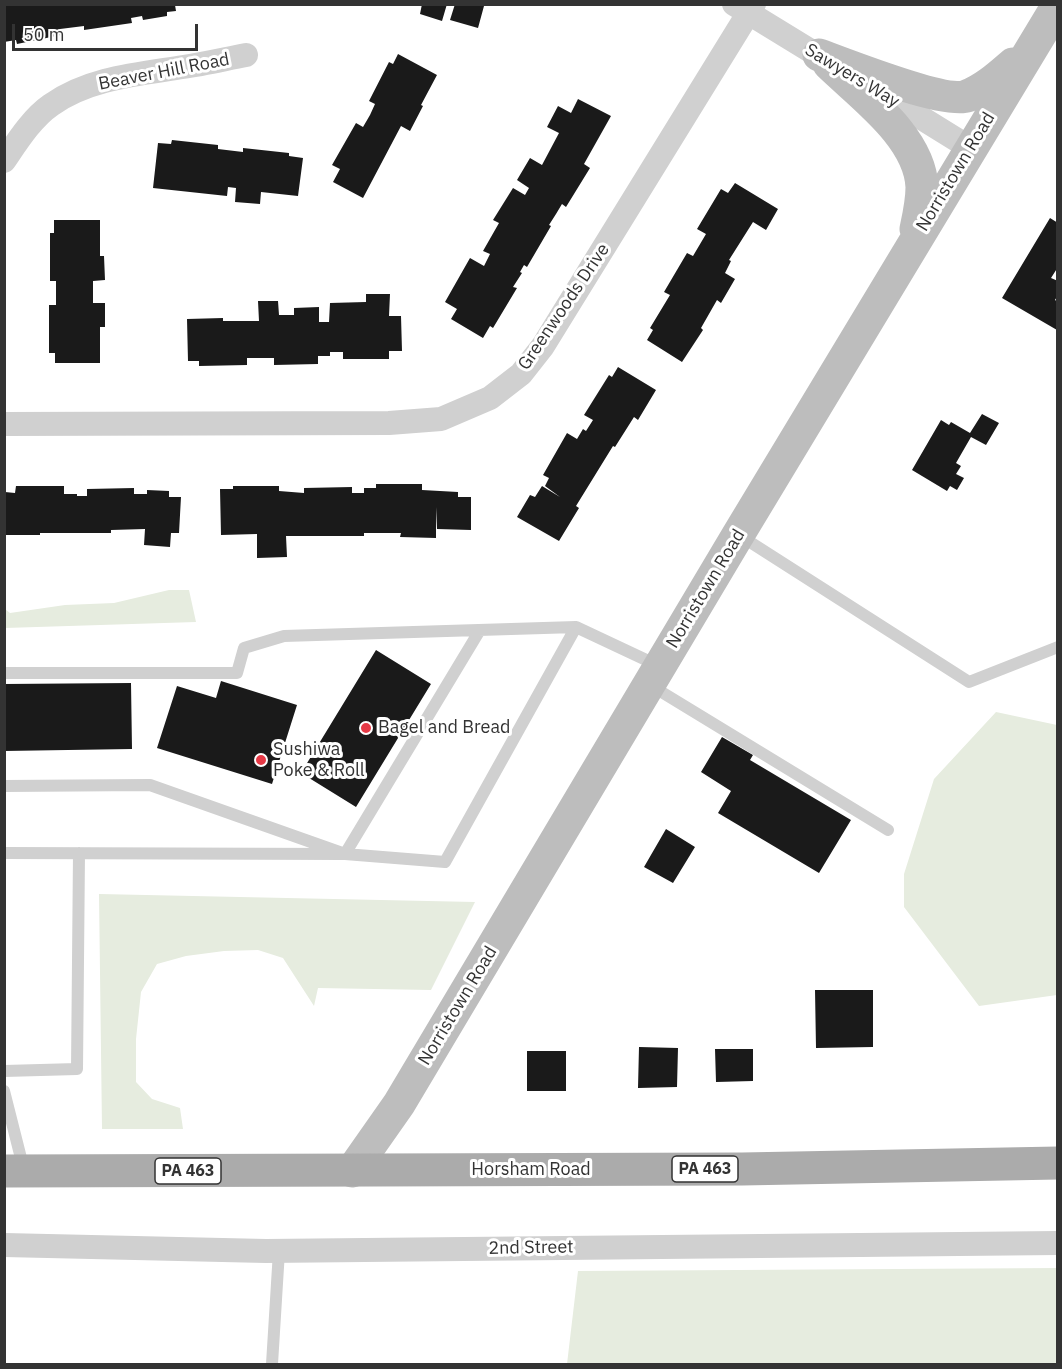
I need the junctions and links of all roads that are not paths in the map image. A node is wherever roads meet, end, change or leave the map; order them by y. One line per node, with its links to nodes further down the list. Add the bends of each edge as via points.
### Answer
1 (1058, 5): 3 (main road, Norristown Road)
2 (746, 8): 5 (street, Sawyers Way); 9 (street, Greenwoods Drive, via 543,346 521,374 490,398 441,419 389,423)
3 (1038, 37): 5 (main road, via 993,82 965,97 905,86); 6 (main road, Norristown Road)
4 (246, 55): 7 (street, Beaver Hill Road, via 100,82 75,92 50,105)
5 (819, 55): 6 (street, Sawyers Way); 8 (main road, via 891,122 912,155 922,186 921,210)
6 (970, 148): 8 (main road, Norristown Road)
7 (4, 161)
8 (910, 248): 10 (main road, Norristown Road)
9 (4, 424)
10 (738, 535): 13 (lane, via 969,682); 15 (main road, Norristown Road)
11 (576, 627): 12 (lane); 15 (lane); 20 (lane, via 446,862)
12 (480, 630): 14 (lane, via 284,636 244,648 237,673); 20 (lane)
13 (1058, 647)
14 (4, 673)
15 (655, 675): 17 (lane); 24 (main road, Norristown Road, via 399,1104)
16 (4, 786): 20 (lane, via 150,785)
17 (888, 830)
18 (4, 853): 19 (lane)
19 (78, 853): 20 (lane); 21 (lane, via 77,1069)
20 (345, 854)
21 (4, 1071)
22 (4, 1092): 25 (lane)
23 (1058, 1163): 24 (main road, Horsham Road / PA 463)
24 (352, 1171): 25 (main road, Horsham Road / PA 463)
25 (14, 1172)
26 (1058, 1243): 28 (street, 2nd Street)
27 (4, 1245): 28 (street, 2nd Street)
28 (279, 1251): 29 (lane)
29 (272, 1365)

